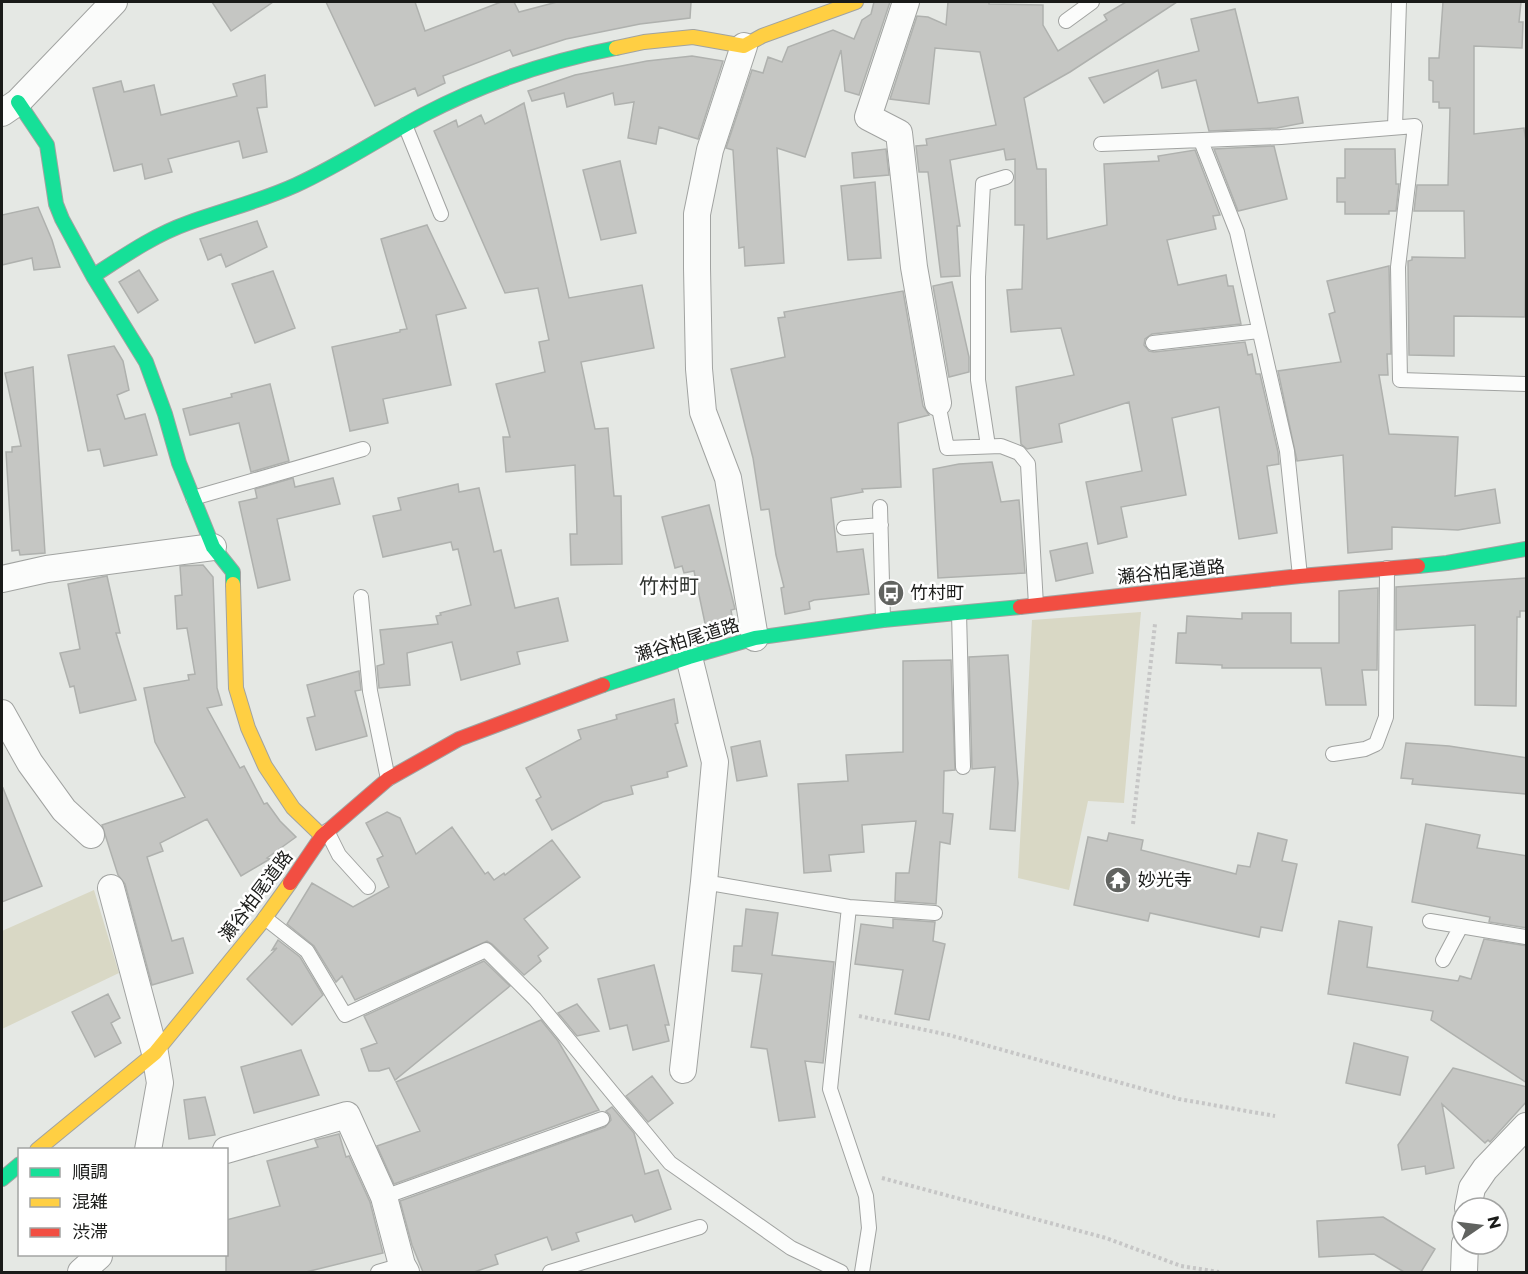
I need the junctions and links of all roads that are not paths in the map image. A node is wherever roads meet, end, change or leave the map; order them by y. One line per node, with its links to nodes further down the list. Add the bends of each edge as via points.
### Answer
1 (114, 2): 8 (street)
2 (856, 2): 7 (main road)
3 (906, 2): 19 (street, via 868,117 899,133 914,267)
4 (1092, 2): 6 (lane)
5 (1399, 2): 10 (lane)
6 (1066, 21)
7 (744, 46): 9 (main road, via 693,37 570,57 473,91); 35 (street, via 710,150 696,214 697,268 703,412 728,478)
8 (10, 108): 15 (main road, via 47,145 59,212)
9 (405, 125): 14 (lane); 15 (main road, via 296,185 187,223 146,242)
10 (1395, 127): 11 (lane); 18 (lane, via 1415,126 1398,267 1400,380)
11 (1201, 141): 12 (lane); 16 (lane, via 1238,232)
12 (1101, 144)
13 (1006, 177): 20 (lane, via 983,184 978,380)
14 (441, 214)
15 (93, 276): 22 (main road, via 146,362)
16 (1258, 331): 17 (lane); 29 (lane, via 1287,451)
17 (1153, 343)
18 (1527, 384)
19 (938, 402): 20 (lane, via 947,448)
20 (988, 446): 32 (lane, via 1019,453 1028,464)
21 (363, 449): 22 (lane)
22 (194, 498): 26 (main road)
23 (880, 507): 24 (lane)
24 (881, 525): 25 (lane); 34 (lane)
25 (844, 528)
26 (213, 547): 30 (street, via 47,569); 41 (main road, via 233,572 236,688 248,728 265,766 293,808)
27 (1527, 549): 28 (main road, 瀬谷柏尾道路, via 1447,563)
28 (1387, 568): 29 (main road, 瀬谷柏尾道路); 38 (lane, via 1386,717 1376,744)
29 (1300, 576): 32 (main road, 瀬谷柏尾道路)
30 (2, 579)
31 (361, 597): 40 (lane, via 370,690)
32 (1036, 605): 33 (main road, 瀬谷柏尾道路)
33 (959, 613): 34 (main road, 瀬谷柏尾道路); 39 (lane)
34 (883, 620): 35 (main road, 瀬谷柏尾道路)
35 (755, 638): 36 (main road, 瀬谷柏尾道路)
36 (689, 657): 40 (main road, 瀬谷柏尾道路, via 568,697 459,740); 43 (street, via 715,762)
37 (2, 713): 42 (street, via 30,763 64,810)
38 (1333, 754)
39 (963, 767)
40 (388, 779): 41 (main road, 瀬谷柏尾道路)
41 (325, 834): 44 (lane); 48 (main road, 瀬谷柏尾道路)
42 (91, 835)
43 (704, 882): 46 (lane); 54 (street)
44 (368, 887)
45 (111, 888): 53 (street)
46 (849, 907): 47 (lane); 70 (lane, via 830,1089 866,1196 869,1228)
47 (935, 913)
48 (265, 918): 53 (main road, 瀬谷柏尾道路); 69 (lane, via 307,951 345,1015 486,950 535,999 669,1162 791,1248)
49 (1430, 921): 50 (lane)
50 (1461, 926): 51 (lane); 52 (lane)
51 (1527, 937)
52 (1443, 960)
53 (155, 1053): 57 (main road, 瀬谷柏尾道路); 58 (street, via 160,1083)
54 (683, 1070)
55 (602, 1119): 63 (lane)
56 (1527, 1126): 62 (street, via 1485,1169)
57 (38, 1148)
58 (148, 1148)
59 (228, 1149): 63 (street, via 347,1115)
60 (18, 1166): 61 (main road)
61 (2, 1179)
62 (1470, 1196)
63 (384, 1197): 66 (street)
64 (700, 1227): 68 (lane)
65 (1465, 1256): 71 (street)
66 (404, 1269): 67 (lane)
67 (378, 1272)
68 (550, 1272)
69 (841, 1272)
70 (862, 1272)
71 (1464, 1272)

